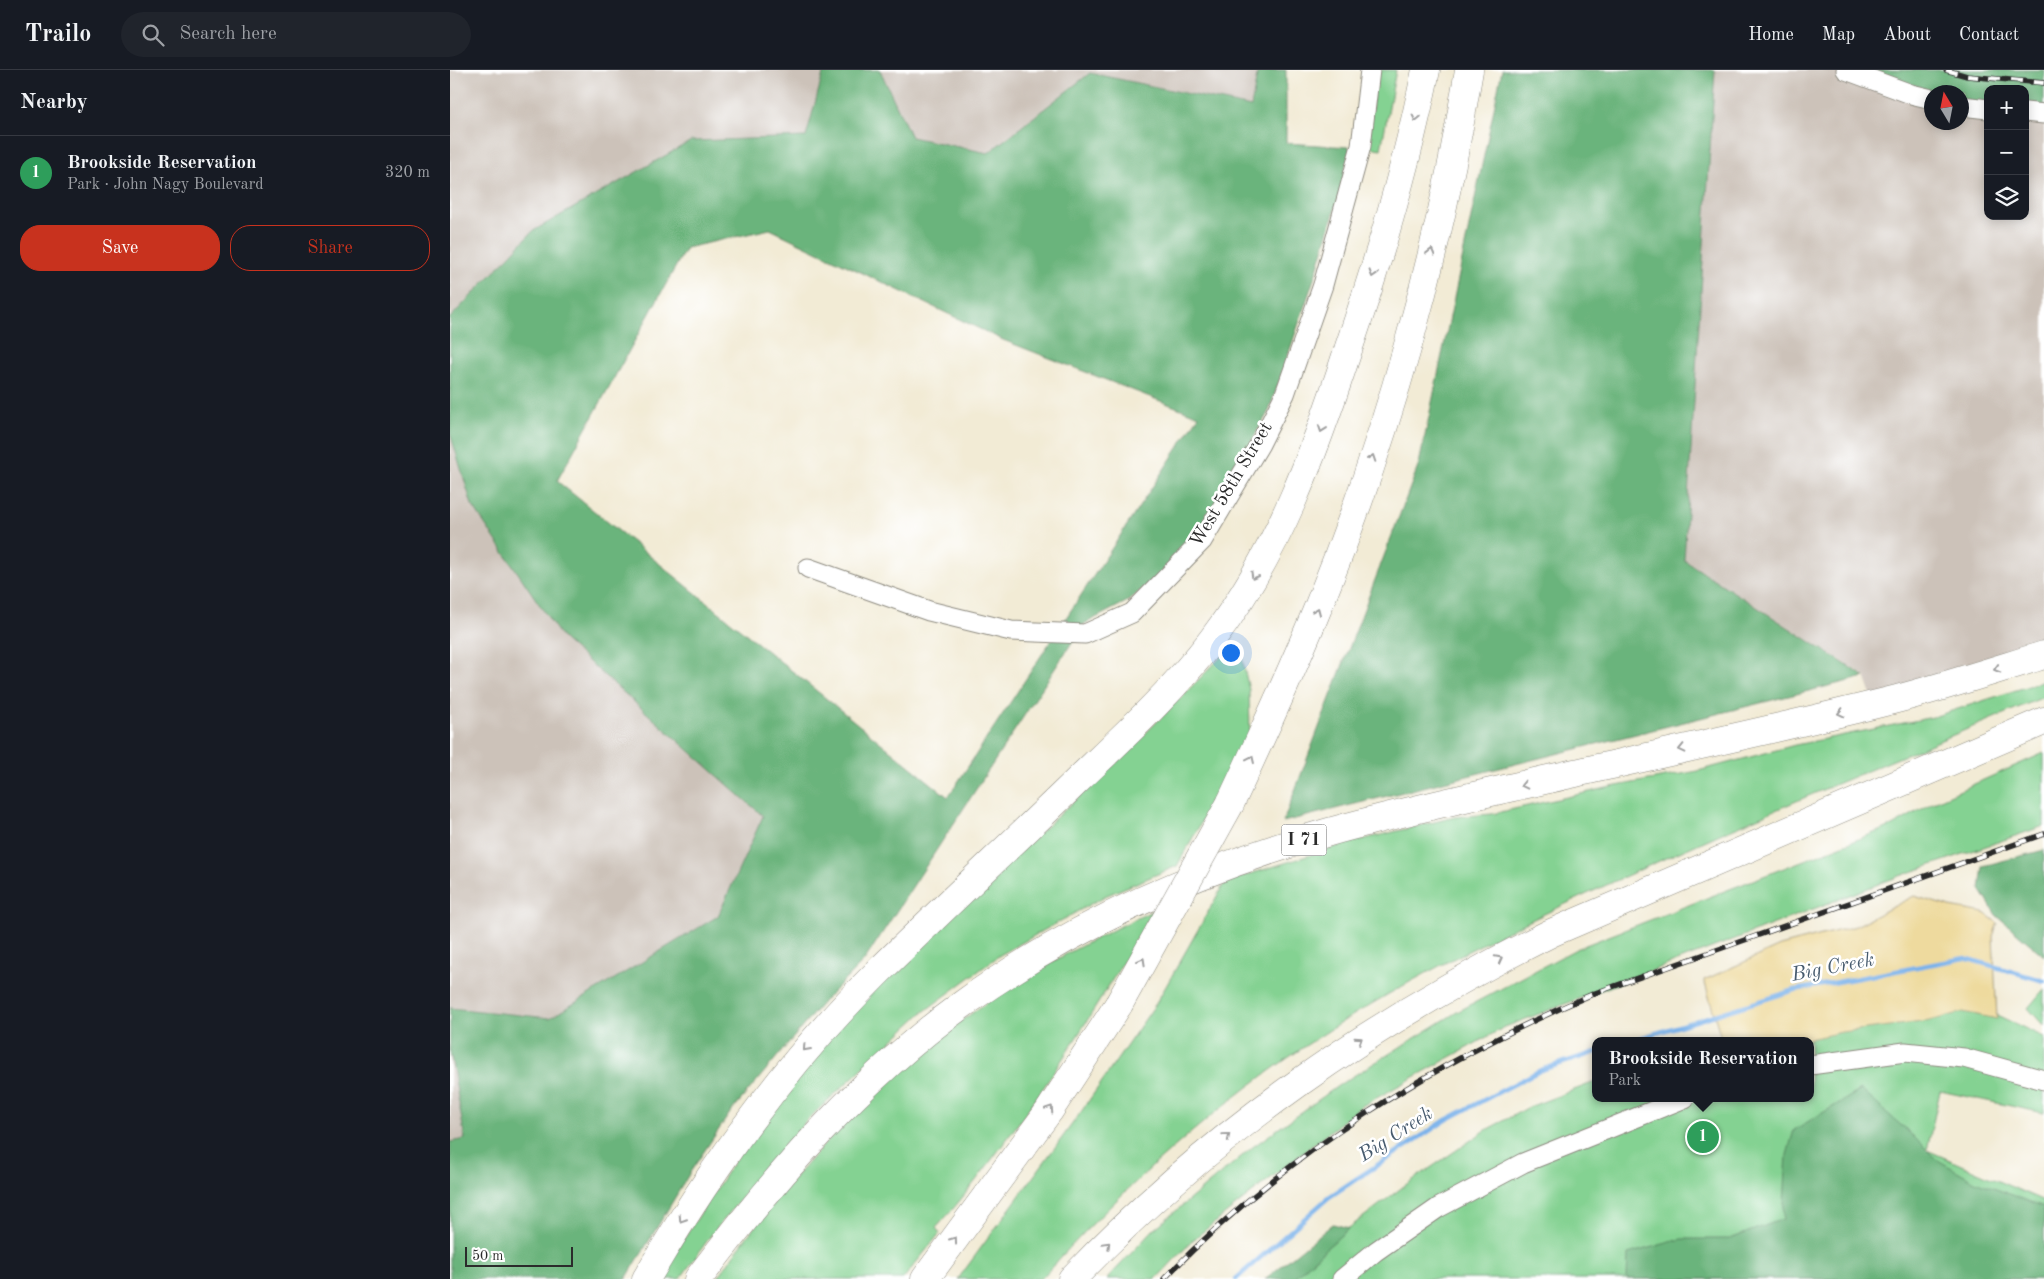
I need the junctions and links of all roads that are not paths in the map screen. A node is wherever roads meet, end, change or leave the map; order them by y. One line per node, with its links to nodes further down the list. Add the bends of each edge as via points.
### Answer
1 (1370, 70): 10 (street, West 58th Street, via 1361,146 1324,285 1285,394 1260,444 1202,541 1132,614 1085,634 1011,631 929,611)
2 (1426, 70): 16 (highway, one-way to 16, via 1416,120 1376,267 1320,436 1285,518 1240,600 1211,641 1151,710 875,975 802,1052 708,1178)
3 (1469, 70): 18 (highway, one-way to 3, bridge, via 1049,1111 1119,1004 1230,804 1275,708 1320,603 1389,408 1447,188)
4 (1846, 70): 5 (street)
5 (1924, 97)
6 (1969, 107): 7 (street)
7 (1984, 109)
8 (2029, 112): 9 (street)
9 (2044, 114)
10 (808, 568)
11 (2044, 655): 17 (highway, I 71, one-way to 17, via 1892,700 1326,833 1240,862 1109,917 1054,944 955,1009 877,1073 796,1157)
12 (2044, 721): 19 (highway, one-way to 12, via 1151,1201 1252,1116 1334,1056 1416,1006 1551,933)
13 (1814, 1064): 14 (street, via 1905,1052 1964,1058)
14 (2044, 1080)
15 (1674, 1102): 20 (street, via 1523,1163 1438,1208)
16 (646, 1279)
17 (698, 1279)
18 (925, 1279)
19 (1072, 1279)
20 (1342, 1279)

